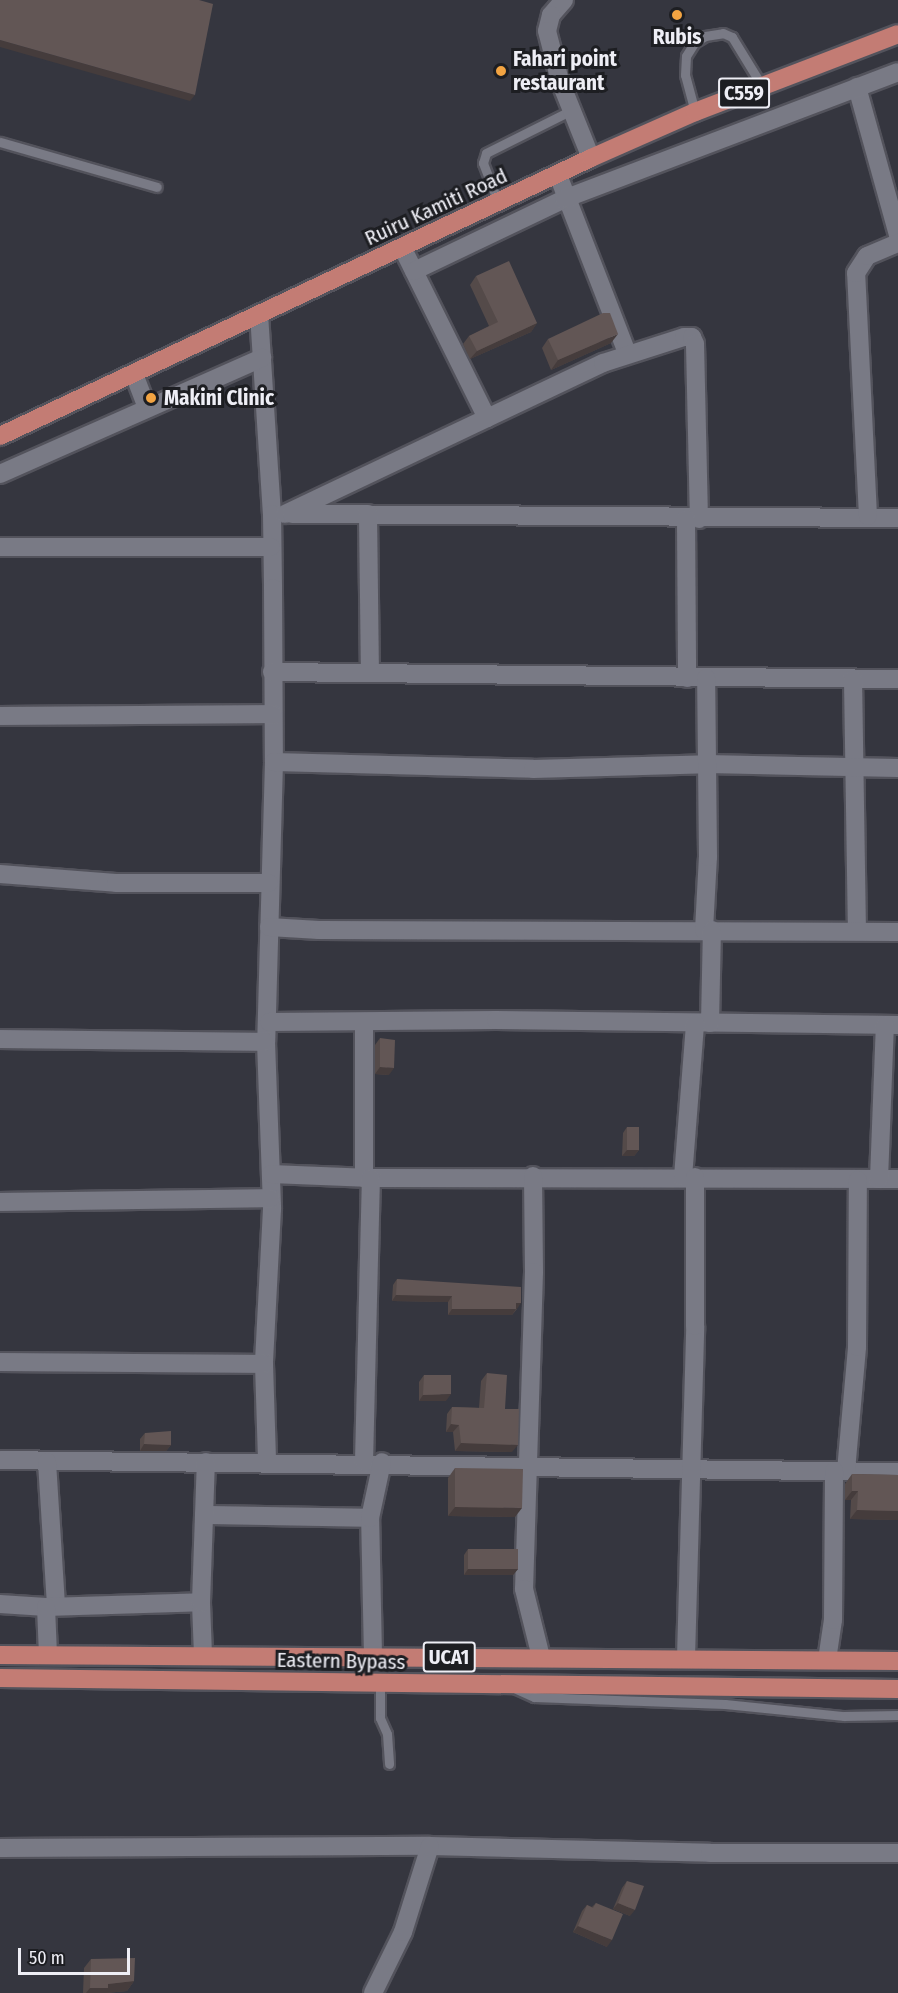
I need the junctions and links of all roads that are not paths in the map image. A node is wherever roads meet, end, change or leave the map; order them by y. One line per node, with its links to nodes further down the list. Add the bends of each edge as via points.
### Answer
1 (564, 0): 6 (street, via 551,15 547,31)
2 (898, 34): 4 (main road, Ruiru Kamiti Road / C559)
3 (898, 72): 5 (street)
4 (762, 86): 7 (main road, Ruiru Kamiti Road / C559); 7 (lane, via 732,37 714,33 705,36 694,43 686,56 685,75)
5 (857, 87): 12 (street); 14 (street)
6 (572, 110): 9 (street); 13 (lane, via 486,153 483,163)
7 (695, 112): 9 (main road, Ruiru Kamiti Road / C559)
8 (0, 142): 11 (lane)
9 (591, 158): 10 (main road, Ruiru Kamiti Road / C559)
10 (558, 176): 12 (street); 13 (main road, Ruiru Kamiti Road / C559)
11 (157, 187)
12 (564, 199): 17 (street); 19 (street)
13 (498, 202): 16 (main road, Ruiru Kamiti Road / C559)
14 (898, 235)
15 (898, 243): 28 (street, via 867,256 856,273)
16 (402, 248): 17 (street); 18 (main road, Ruiru Kamiti Road / C559)
17 (414, 271): 23 (street)
18 (260, 314): 20 (street); 21 (main road, Ruiru Kamiti Road / C559)
19 (627, 353): 23 (street); 30 (street, via 684,337 692,337 695,344)
20 (261, 358): 22 (street); 26 (street)
21 (134, 374): 22 (street); 24 (main road, Ruiru Kamiti Road / C559)
22 (147, 408): 25 (street)
23 (487, 418): 26 (street)
24 (0, 436)
25 (0, 474)
26 (279, 514): 27 (street); 32 (street)
27 (368, 514): 30 (street); 34 (street)
28 (868, 516): 29 (street); 30 (street)
29 (898, 518)
30 (692, 519): 35 (street)
31 (0, 547): 32 (street)
32 (271, 547): 33 (street)
33 (272, 672): 34 (street); 39 (street)
34 (370, 672): 35 (street)
35 (687, 678): 36 (street)
36 (706, 678): 37 (street); 42 (street)
37 (853, 679): 38 (street); 43 (street)
38 (898, 679)
39 (273, 714): 40 (street); 41 (street)
40 (0, 716)
41 (274, 762): 42 (street, via 532,769); 46 (street)
42 (707, 764): 43 (street); 48 (street)
43 (855, 766): 44 (street); 49 (street)
44 (898, 768)
45 (0, 874): 46 (street, via 98,882)
46 (269, 883): 47 (street)
47 (269, 927): 48 (street); 51 (street)
48 (708, 930): 49 (street); 53 (street)
49 (857, 931): 50 (street)
50 (898, 932)
51 (269, 1022): 52 (street); 56 (street)
52 (364, 1022): 53 (street); 60 (street)
53 (702, 1023): 54 (street); 59 (street)
54 (891, 1025): 62 (street)
55 (0, 1040): 56 (street)
56 (266, 1042): 57 (street)
57 (271, 1174): 60 (street); 64 (street)
58 (533, 1176): 59 (street); 60 (street); 73 (street, via 534,1272)
59 (689, 1177): 61 (street); 74 (street)
60 (368, 1178): 72 (street)
61 (858, 1179): 62 (street); 75 (street, via 857,1347)
62 (879, 1179): 63 (street)
63 (898, 1179)
64 (271, 1197): 65 (street); 67 (street)
65 (0, 1202)
66 (0, 1362): 67 (street)
67 (264, 1364): 69 (street)
68 (0, 1460): 70 (street)
69 (267, 1461): 71 (street); 72 (street)
70 (47, 1462): 71 (street); 81 (street)
71 (206, 1462): 77 (street)
72 (373, 1462): 73 (street); 78 (street)
73 (526, 1465): 74 (street); 86 (street, via 524,1589)
74 (691, 1467): 75 (street); 87 (street)
75 (840, 1471): 76 (street); 88 (street, via 833,1620)
76 (898, 1472)
77 (204, 1515): 78 (street); 79 (street)
78 (370, 1518): 85 (street)
79 (201, 1602): 81 (street); 82 (street)
80 (0, 1604): 81 (street)
81 (51, 1607): 84 (street)
82 (203, 1654): 84 (main road, Eastern Bypass / UCA1); 85 (main road, Eastern Bypass / UCA1)
83 (0, 1655): 84 (main road, Eastern Bypass / UCA1)
84 (48, 1655)
85 (373, 1656): 86 (main road, Eastern Bypass / UCA1)
86 (541, 1657): 87 (main road, Eastern Bypass / UCA1)
87 (686, 1658): 88 (main road, Eastern Bypass / UCA1)
88 (827, 1660): 89 (main road, Eastern Bypass / UCA1)
89 (898, 1661)
90 (0, 1678): 91 (main road, Eastern Bypass)
91 (380, 1684): 92 (main road, Eastern Bypass); 95 (lane, via 380,1718 387,1734)
92 (508, 1686): 93 (main road, Eastern Bypass); 94 (lane, via 534,1697 725,1704 844,1716)
93 (898, 1689)
94 (898, 1715)
95 (389, 1764)
96 (430, 1846): 97 (street); 98 (street); 99 (street, via 403,1932)
97 (0, 1848)
98 (898, 1853)
99 (373, 1993)

